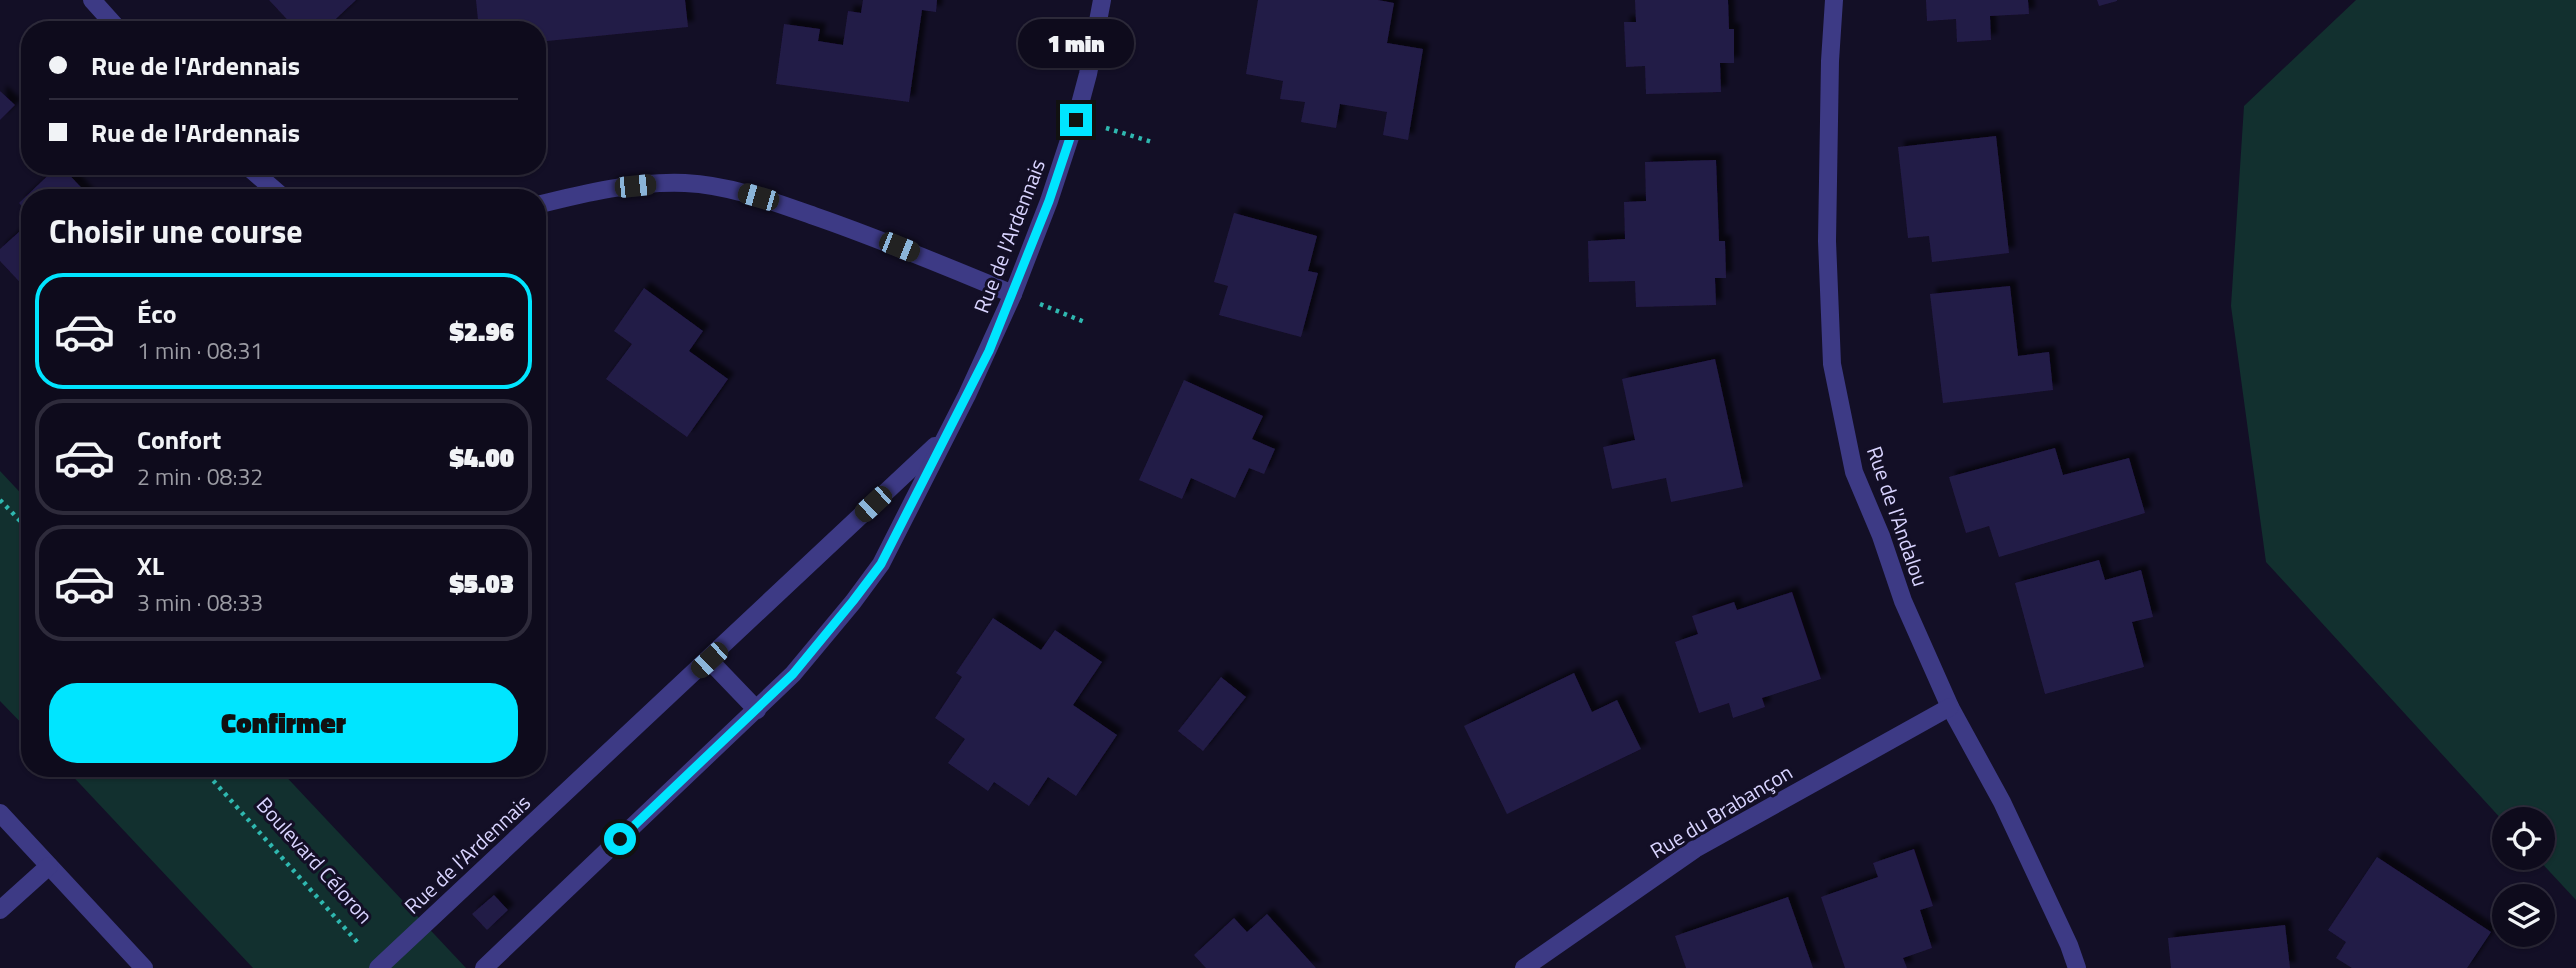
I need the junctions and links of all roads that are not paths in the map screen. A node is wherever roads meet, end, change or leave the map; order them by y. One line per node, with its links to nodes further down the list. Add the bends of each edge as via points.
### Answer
1 (92, 0): 4 (street)
2 (1102, 0): 8 (street, Rue de l'Ardennais, via 1076,120)
3 (1834, 0): 11 (street, Rue de l'Andalou, via 1828,241 1832,365 1854,472)
4 (111, 21)
5 (257, 175): 6 (street)
6 (274, 189)
7 (546, 203): 8 (street, via 618,188 674,183 711,186 862,232)
8 (1013, 293): 9 (street, Rue de l'Ardennais)
9 (943, 439): 10 (street, Rue de l'Ardennais); 12 (street, Rue de l'Ardennais, via 881,564 801,665)
10 (709, 660): 12 (street); 17 (street, Rue de l'Ardennais)
11 (1950, 707): 19 (street, Rue du Brabançon, via 1695,849); 20 (street, Rue de l'Andalou, via 2002,802)
12 (757, 710): 18 (street, Rue de l'Ardennais)
13 (0, 813): 14 (street)
14 (49, 866): 15 (street); 16 (street)
15 (0, 910)
16 (144, 968)
17 (378, 968)
18 (484, 968)
19 (1524, 968)
20 (2077, 968)

